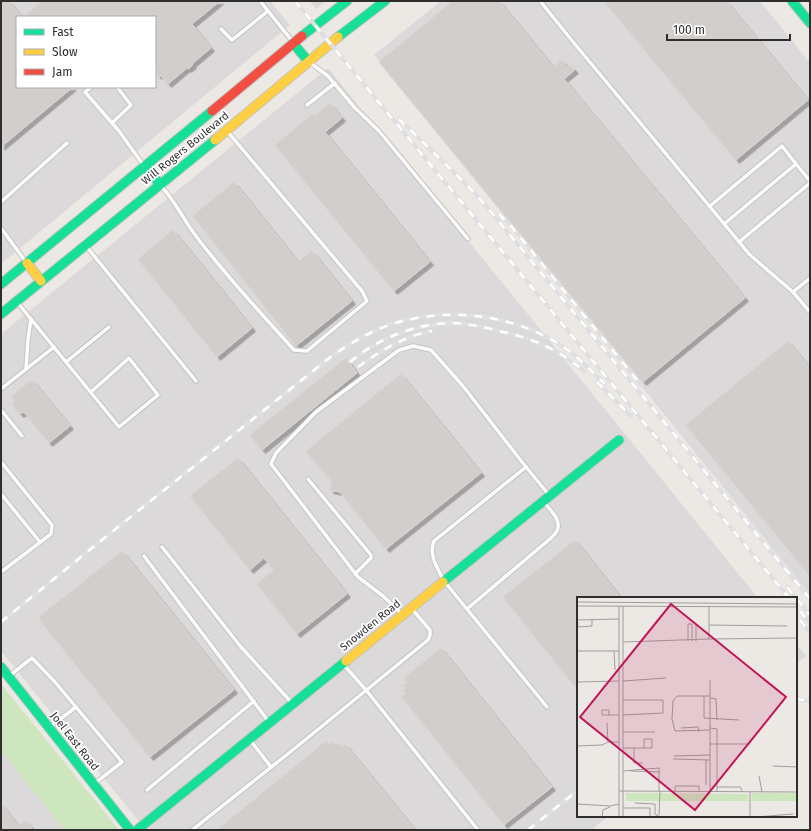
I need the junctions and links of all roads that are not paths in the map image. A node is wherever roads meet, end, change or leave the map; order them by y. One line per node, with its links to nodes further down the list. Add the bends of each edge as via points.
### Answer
1 (260, 1): 6 (lane)
2 (347, 1): 9 (main road, Will Rogers Boulevard)
3 (385, 1): 10 (main road, Will Rogers Boulevard)
4 (540, 1): 23 (lane)
5 (792, 1): 7 (main road)
6 (268, 11): 8 (lane, via 232,40); 9 (lane)
7 (810, 23)
8 (221, 29)
9 (293, 43): 10 (main road); 19 (main road, Will Rogers Boulevard)
10 (308, 61): 11 (lane); 16 (main road, Will Rogers Boulevard)
11 (335, 83): 14 (lane); 26 (lane)
12 (90, 88): 15 (lane, via 85,92)
13 (118, 88): 15 (lane, via 131,105)
14 (307, 105)
15 (112, 122): 19 (lane)
16 (227, 130): 21 (main road, Will Rogers Boulevard); 21 (lane, via 362,291 366,301 307,351 294,350 235,284 193,232)
17 (66, 143): 22 (lane)
18 (796, 164): 20 (lane); 23 (lane, via 782,146); 24 (lane)
19 (145, 167): 21 (main road); 29 (main road, Will Rogers Boulevard)
20 (810, 182): 27 (lane)
21 (160, 184): 28 (main road, Will Rogers Boulevard)
22 (1, 202)
23 (710, 206): 24 (lane)
24 (724, 224): 27 (lane)
25 (1, 228): 29 (lane)
26 (468, 239)
27 (739, 242): 33 (lane, via 750,255)
28 (85, 245): 31 (main road, Will Rogers Boulevard); 42 (lane)
29 (27, 263): 31 (main road); 32 (main road, Will Rogers Boulevard)
30 (810, 278): 33 (lane)
31 (41, 281): 34 (main road, Will Rogers Boulevard)
32 (1, 284)
33 (793, 292): 35 (lane)
34 (16, 301): 36 (main road, Will Rogers Boulevard); 37 (lane)
35 (810, 312)
36 (1, 314)
37 (31, 319): 39 (lane); 41 (lane)
38 (108, 327): 40 (lane)
39 (54, 347): 40 (lane); 41 (lane)
40 (66, 362): 44 (lane)
41 (26, 369): 43 (lane)
42 (196, 381)
43 (1, 389)
44 (91, 392): 44 (lane, via 119,427 158,395 129,358)
45 (1, 410): 46 (lane)
46 (22, 436)
47 (619, 440): 52 (main road, Snowden Road)
48 (1, 462): 53 (lane, via 52,525 51,534)
49 (526, 467): 52 (lane); 57 (lane, via 463,386 431,350 413,346 398,350 316,412 276,453 271,464); 58 (lane, via 434,541 431,549)
50 (308, 479): 57 (lane, via 371,554 371,558)
51 (1, 494): 53 (lane)
52 (547, 498): 58 (main road, Snowden Road); 60 (lane, via 556,517 557,531)
53 (40, 542): 56 (lane)
54 (162, 547): 67 (lane, via 241,647)
55 (144, 556): 66 (lane)
56 (1, 572)
57 (355, 574): 61 (lane)
58 (444, 582): 59 (main road, Snowden Road); 60 (lane)
59 (411, 608): 61 (main road, Snowden Road); 65 (lane, via 430,630 428,640)
60 (466, 609): 69 (lane)
61 (402, 615): 62 (main road, Snowden Road)
62 (342, 664): 65 (lane); 67 (main road, Snowden Road)
63 (1, 668): 64 (main road, Joel East Road)
64 (8, 677): 68 (lane, via 32,658); 71 (main road, Joel East Road)
65 (366, 690): 73 (lane); 79 (lane)
66 (254, 701): 70 (lane); 75 (lane)
67 (293, 704): 70 (main road, Snowden Road)
68 (76, 707): 71 (lane); 74 (lane, via 122,762)
69 (547, 707)
70 (270, 723): 72 (main road, Snowden Road)
71 (49, 728): 74 (main road, Joel East Road)
72 (250, 739): 73 (lane); 77 (main road, Snowden Road)
73 (272, 767): 78 (lane)
74 (94, 784): 76 (main road, Joel East Road)
75 (148, 790)
76 (130, 830)
77 (137, 830)
78 (192, 830)
79 (478, 830)

